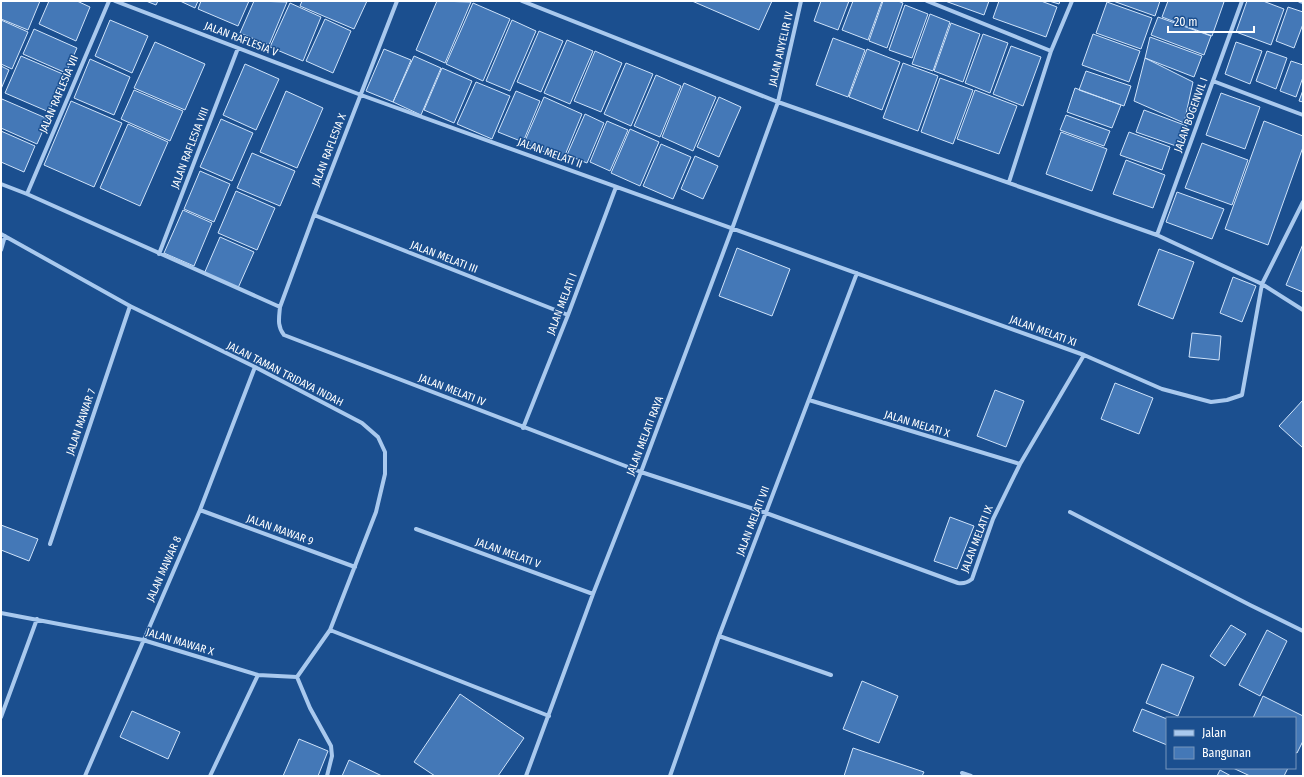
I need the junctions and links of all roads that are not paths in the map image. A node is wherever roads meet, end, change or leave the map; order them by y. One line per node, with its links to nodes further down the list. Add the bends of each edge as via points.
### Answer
1 (109, 1): 19 (street, JALAN RAFLESIA VII)
2 (115, 1): 10 (street, JALAN RAFLESIA V)
3 (397, 1): 13 (street, JALAN RAFLESIA X)
4 (522, 1): 14 (street)
5 (801, 1): 14 (street, JALAN ANYELIR IV)
6 (927, 1): 9 (street)
7 (1072, 1): 11 (street)
8 (1242, 1): 12 (street, JALAN BOGENVIL I)
9 (934, 2): 11 (street)
10 (238, 48): 13 (street, JALAN RAFLESIA V); 26 (street, JALAN RAFLESIA VIII)
11 (1051, 51): 16 (street)
12 (1213, 81): 15 (street); 24 (street, JALAN BOGENVIL I)
13 (361, 95): 18 (street, JALAN MELATI II); 21 (street, JALAN RAFLESIA X)
14 (778, 102): 16 (street); 22 (street, JALAN MELATI RAYA)
15 (1303, 115)
16 (1009, 182): 24 (street)
17 (1, 184): 19 (street)
18 (616, 187): 22 (street, JALAN MELATI II); 32 (street, JALAN MELATI I)
19 (27, 194): 26 (street)
20 (1303, 202): 28 (street)
21 (314, 216): 30 (street, JALAN RAFLESIA X); 32 (street, JALAN MELATI III)
22 (732, 229): 27 (street, JALAN MELATI XI); 38 (street, JALAN MELATI RAYA)
23 (3, 235): 25 (street); 29 (street, JALAN TAMAN TRIDAYA INDAH)
24 (1157, 235): 28 (street)
25 (1, 250)
26 (159, 254): 30 (street)
27 (857, 273): 33 (street, JALAN MELATI XI); 35 (street, JALAN MELATI VII)
28 (1262, 284): 31 (street); 33 (street, JALAN MELATI XI, via 1242,395 1211,402 1162,389)
29 (130, 306): 34 (street, JALAN TAMAN TRIDAYA INDAH); 43 (street, JALAN MAWAR 7)
30 (280, 307): 36 (street, JALAN MELATI IV, via 278,322 284,335)
31 (1303, 310)
32 (568, 315): 36 (street, JALAN MELATI I)
33 (1084, 355): 37 (street, JALAN MELATI IX)
34 (254, 367): 39 (street, JALAN MAWAR 8); 44 (street, JALAN TAMAN TRIDAYA INDAH, via 362,423 378,436 385,452 385,474 376,512)
35 (809, 400): 37 (street, JALAN MELATI X); 41 (street, JALAN MELATI VII)
36 (523, 428): 38 (street, JALAN MELATI IV)
37 (1020, 464): 41 (street, JALAN MELATI IX, via 993,519 972,579 963,584)
38 (641, 472): 41 (street, JALAN MELATI IX); 45 (street, JALAN MELATI RAYA)
39 (200, 510): 44 (street, JALAN MAWAR 9); 51 (street, JALAN MAWAR 8)
40 (1070, 512): 49 (street)
41 (766, 513): 50 (street, JALAN MELATI VII)
42 (416, 529): 45 (street, JALAN MELATI V)
43 (50, 544)
44 (355, 567): 48 (street, JALAN TAMAN TRIDAYA INDAH)
45 (593, 594): 55 (street, JALAN MELATI RAYA)
46 (1, 613): 47 (street, JALAN MAWAR X)
47 (37, 619): 51 (street, JALAN MAWAR X); 56 (street)
48 (330, 630): 54 (street); 55 (street)
49 (1303, 631)
50 (719, 636): 53 (street); 62 (street, JALAN MELATI VII)
51 (143, 640): 52 (street, JALAN MAWAR X); 58 (street, JALAN MAWAR 8)
52 (258, 675): 54 (street, JALAN MAWAR X); 59 (street)
53 (831, 675)
54 (297, 677): 60 (street, via 310,708 331,746 332,756)
55 (549, 716): 61 (street, JALAN MELATI RAYA)
56 (1, 717)
57 (962, 772): 63 (street)
58 (85, 776)
59 (210, 776)
60 (327, 776)
61 (526, 776)
62 (670, 776)
63 (971, 776)

